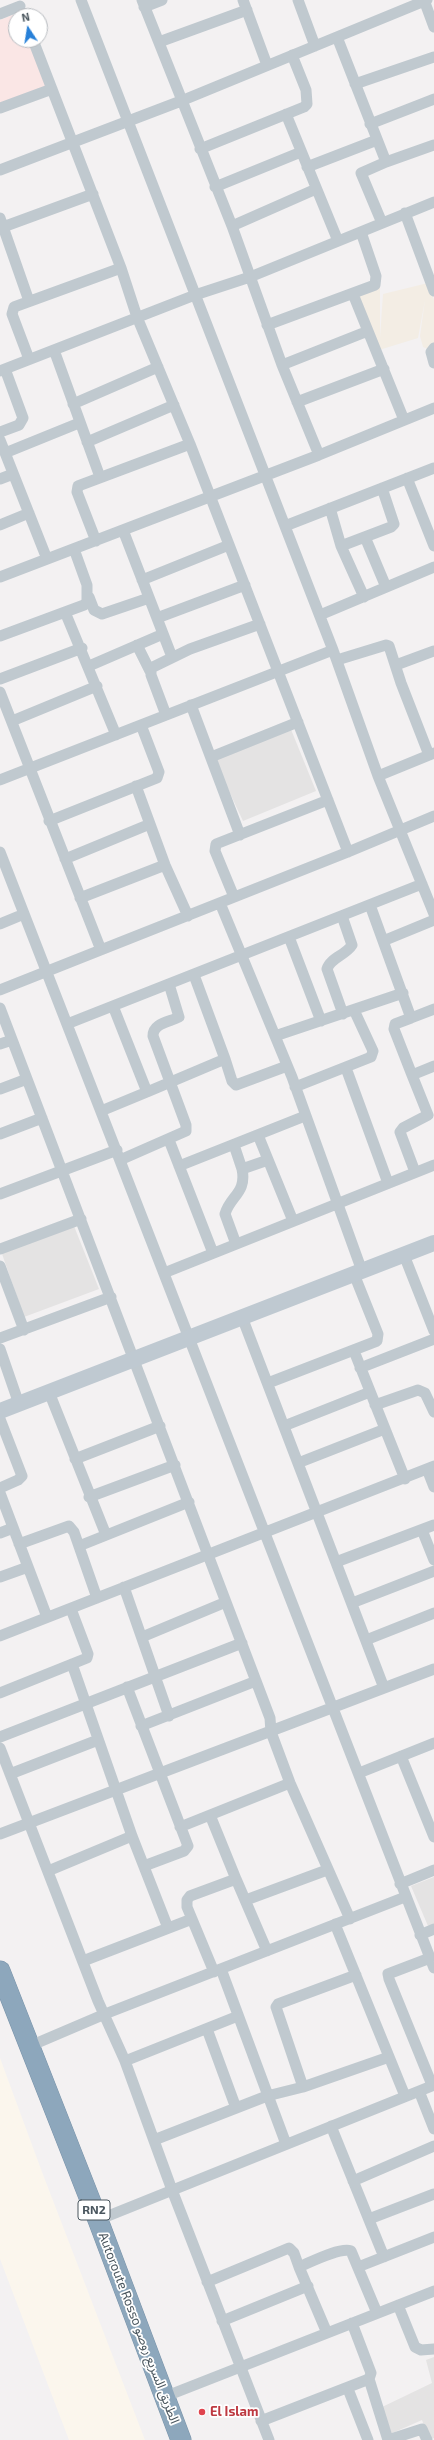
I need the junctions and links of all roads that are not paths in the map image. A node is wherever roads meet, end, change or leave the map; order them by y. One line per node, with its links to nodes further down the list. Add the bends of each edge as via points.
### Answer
1 (80, 0): 23 (street)
2 (162, 0): 5 (street)
3 (298, 0): 12 (street)
4 (425, 0): 9 (street); 10 (street)
5 (143, 3): 11 (street)
6 (245, 5): 11 (street); 16 (street)
7 (20, 7): 8 (street)
8 (0, 14)
9 (434, 27)
10 (337, 37): 12 (street); 17 (street)
11 (159, 42): 20 (street)
12 (315, 46): 14 (street)
13 (36, 48): 18 (street)
14 (292, 55): 16 (street); 22 (street, via 308,99 304,107)
15 (434, 57): 17 (street)
16 (267, 65): 20 (street)
17 (355, 84): 24 (street)
18 (52, 89): 21 (street); 26 (street)
19 (434, 99): 24 (street)
20 (181, 101): 23 (street); 28 (street)
21 (0, 108)
22 (286, 114): 28 (street); 29 (street)
23 (128, 121): 26 (street); 48 (street)
24 (370, 124): 25 (street)
25 (377, 140): 30 (street); 31 (street)
26 (72, 142): 32 (street); 35 (street)
27 (434, 145): 30 (street)
28 (200, 149): 33 (street)
29 (301, 152): 31 (street); 33 (street)
30 (386, 162): 39 (street, via 361,173)
31 (307, 167): 34 (street)
32 (0, 170)
33 (215, 187): 40 (street)
34 (316, 189): 40 (street); 42 (street)
35 (92, 194): 38 (street); 44 (street)
36 (434, 202): 37 (street)
37 (406, 213): 39 (street); 43 (street)
38 (2, 222): 49 (street)
39 (382, 223): 41 (street)
40 (232, 226): 45 (street)
41 (361, 232): 42 (street); 47 (street, via 377,282 372,287)
42 (338, 241): 45 (street)
43 (430, 264): 46 (street)
44 (121, 268): 49 (street); 50 (street)
45 (250, 277): 48 (street); 51 (street)
46 (434, 292)
47 (353, 294): 51 (street); 52 (street)
48 (195, 295): 50 (street); 75 (street)
49 (29, 301): 55 (street, via 14,307 12,314)
50 (137, 317): 54 (street); 58 (street)
51 (268, 325): 57 (street)
52 (368, 331): 57 (street); 59 (street)
53 (434, 348): 56 (street, via 431,352)
54 (54, 350): 55 (street); 62 (street)
55 (29, 359): 60 (street)
56 (434, 363)
57 (282, 365): 61 (street)
58 (158, 367): 62 (street); 63 (street)
59 (384, 369): 61 (street); 65 (street)
60 (3, 370): 67 (street, via 23,418 20,425)
61 (298, 402): 72 (street)
62 (73, 404): 66 (street)
63 (174, 405): 69 (street); 70 (street)
64 (434, 408): 65 (street)
65 (404, 420): 72 (street)
66 (79, 423): 69 (street); 71 (street)
67 (0, 432)
68 (0, 440): 71 (street)
69 (87, 442): 76 (street)
70 (190, 444): 76 (street); 80 (street)
71 (5, 453): 74 (street)
72 (319, 455): 75 (street)
73 (434, 468): 77 (street)
74 (13, 474): 78 (street); 82 (street)
75 (265, 476): 80 (street); 84 (street)
76 (100, 477): 87 (street, via 78,486 76,492)
77 (407, 478): 79 (street); 90 (street)
78 (0, 479)
79 (382, 488): 81 (street); 86 (street, via 394,524)
80 (210, 497): 85 (street); 88 (street)
81 (330, 508): 84 (street); 89 (street)
82 (29, 513): 83 (street); 92 (street)
83 (0, 525)
84 (285, 526): 102 (street)
85 (124, 530): 87 (street); 95 (street)
86 (365, 537): 89 (street); 97 (street)
87 (96, 541): 91 (street)
88 (229, 545): 95 (street); 96 (street)
89 (341, 546): 99 (street)
90 (434, 546)
91 (74, 549): 92 (street); 98 (street)
92 (47, 559): 94 (street)
93 (434, 568): 97 (street)
94 (0, 577)
95 (142, 580): 100 (street)
96 (245, 586): 103 (street); 104 (street)
97 (386, 587): 99 (street)
98 (89, 597): 100 (street, via 94,610 102,614); 101 (street, via 84,605)
99 (364, 597): 102 (street)
100 (149, 598): 103 (street)
101 (65, 612): 106 (street); 108 (street)
102 (320, 615): 110 (street)
103 (157, 618): 105 (street)
104 (260, 624): 111 (street); 115 (street)
105 (163, 634): 107 (street); 111 (street)
106 (0, 636)
107 (138, 645): 113 (street); 114 (street)
108 (82, 648): 113 (street); 116 (street)
109 (434, 651): 112 (street)
110 (335, 655): 112 (street, via 386,645 391,649); 115 (street); 128 (street)
111 (172, 658): 114 (street)
112 (396, 665): 125 (street)
113 (89, 666): 117 (street)
114 (150, 670): 120 (street)
115 (278, 672): 119 (street); 122 (street)
116 (0, 679)
117 (97, 686): 121 (street); 124 (street)
118 (0, 692): 121 (street)
119 (192, 705): 120 (street); 126 (street)
120 (166, 715): 123 (street)
121 (12, 721): 127 (street)
122 (298, 722): 126 (street); 131 (street)
123 (141, 725): 124 (street); 130 (street, via 159,774 157,778)
124 (116, 735): 127 (street)
125 (432, 754): 128 (street)
126 (211, 757): 136 (street)
127 (31, 768): 129 (street); 133 (street)
128 (378, 776): 135 (street)
129 (0, 780)
130 (136, 786): 133 (street); 134 (street)
131 (328, 800): 136 (street); 138 (street)
132 (434, 816): 135 (street)
133 (49, 821): 139 (street)
134 (150, 824): 139 (street); 140 (street)
135 (400, 831): 138 (street); 141 (street)
136 (240, 834): 142 (street, via 216,844 215,847)
137 (0, 852): 146 (street)
138 (348, 852): 142 (street)
139 (65, 859): 143 (street)
140 (165, 865): 143 (street); 148 (street)
141 (422, 884): 145 (street); 147 (street)
142 (234, 897): 144 (street)
143 (80, 898): 154 (street)
144 (220, 903): 148 (street); 155 (street)
145 (370, 905): 149 (street); 153 (street)
146 (24, 914): 151 (street); 156 (street)
147 (434, 914)
148 (188, 916): 154 (street)
149 (342, 916): 152 (street); 165 (street, via 352,945 330,963 327,969)
150 (434, 920): 153 (street)
151 (0, 924)
152 (289, 937): 155 (street); 167 (street)
153 (383, 941): 160 (street)
154 (101, 950): 156 (street)
155 (242, 955): 157 (street); 169 (street)
156 (46, 971): 159 (street); 168 (street)
157 (194, 974): 158 (street); 172 (street)
158 (169, 984): 161 (street); 178 (street, via 179,1016 154,1029 153,1036)
159 (0, 990)
160 (403, 993): 164 (street); 166 (street)
161 (113, 1006): 168 (street); 181 (street)
162 (0, 1008): 170 (street)
163 (434, 1009): 166 (street)
164 (354, 1010): 165 (street); 175 (street, via 372,1051 371,1057 367,1060)
165 (343, 1014): 167 (street)
166 (411, 1018): 176 (street, via 395,1024 394,1028)
167 (321, 1021): 169 (street)
168 (66, 1024): 182 (street)
169 (275, 1036): 173 (street)
170 (12, 1040): 171 (street); 177 (street)
171 (0, 1044)
172 (225, 1059): 173 (street, via 232,1081 236,1084); 178 (street)
173 (287, 1066): 179 (street)
174 (434, 1066): 176 (street)
175 (346, 1068): 179 (street); 196 (street)
176 (412, 1075): 195 (street, via 428,1115 400,1132)
177 (26, 1080): 180 (street); 184 (street)
178 (170, 1082): 181 (street); 187 (street, via 187,1128 184,1134)
179 (296, 1087): 183 (street)
180 (0, 1090)
181 (146, 1092): 182 (street)
182 (101, 1111): 189 (street)
183 (306, 1116): 186 (street); 198 (street)
184 (42, 1118): 185 (street); 194 (street)
185 (0, 1134)
186 (258, 1135): 188 (street); 190 (street)
187 (169, 1140): 189 (street); 192 (street)
188 (234, 1145): 192 (street); 193 (street)
189 (119, 1155): 194 (street); 207 (street)
190 (268, 1160): 193 (street); 200 (street)
191 (434, 1165): 195 (street)
192 (179, 1166): 204 (street)
193 (242, 1169): 202 (street, via 243,1180 240,1190 225,1214)
194 (63, 1171): 197 (street); 199 (street)
195 (415, 1172): 196 (street)
196 (388, 1183): 198 (street)
197 (0, 1194)
198 (336, 1204): 200 (street); 208 (street)
199 (81, 1219): 203 (street); 209 (street)
200 (293, 1221): 202 (street)
201 (434, 1243): 205 (street)
202 (236, 1244): 204 (street)
203 (0, 1249)
204 (213, 1253): 207 (street)
205 (404, 1255): 208 (street); 211 (street)
206 (0, 1266): 212 (street)
207 (164, 1272): 214 (street)
208 (358, 1272): 210 (street); 217 (street, via 378,1338 374,1343)
209 (111, 1297): 212 (street); 218 (street)
210 (242, 1317): 214 (street); 220 (street)
211 (433, 1324)
212 (24, 1330): 213 (street)
213 (0, 1338)
214 (190, 1338): 218 (street); 245 (street)
215 (434, 1339): 219 (street)
216 (0, 1349): 223 (street)
217 (354, 1351): 219 (street); 220 (street)
218 (135, 1359): 221 (street); 228 (street)
219 (360, 1368): 222 (street)
220 (268, 1384): 229 (street)
221 (48, 1392): 223 (street); 231 (street)
222 (370, 1392): 224 (street); 229 (street)
223 (19, 1404): 226 (street)
224 (375, 1405): 225 (street, via 418,1390 425,1393); 230 (street)
225 (433, 1408)
226 (0, 1411)
227 (0, 1419): 237 (street, via 22,1476)
228 (160, 1426): 231 (street); 233 (street)
229 (284, 1426): 232 (street)
230 (385, 1429): 232 (street); 235 (street)
231 (75, 1459): 239 (street)
232 (298, 1463): 241 (street)
233 (175, 1465): 239 (street); 240 (street)
234 (430, 1468): 235 (street); 236 (street)
235 (405, 1478): 241 (street)
236 (434, 1487)
237 (0, 1488)
238 (0, 1492): 243 (street)
239 (89, 1497): 247 (street)
240 (189, 1502): 247 (street); 250 (street)
241 (317, 1513): 245 (street); 252 (street)
242 (434, 1525): 244 (street)
243 (14, 1528): 246 (street); 248 (street)
244 (422, 1530): 251 (street); 252 (street)
245 (266, 1533): 250 (street); 275 (street)
246 (0, 1534)
247 (106, 1536): 249 (street)
248 (19, 1544): 249 (street, via 65,1526 72,1528); 253 (street)
249 (79, 1546): 257 (street)
250 (209, 1555): 256 (street); 258 (street)
251 (434, 1560)
252 (336, 1562): 259 (street)
253 (28, 1567): 255 (street); 262 (street)
254 (434, 1571): 259 (street)
255 (0, 1577)
256 (124, 1587): 257 (street); 264 (street)
257 (97, 1598): 260 (street)
258 (226, 1602): 264 (street); 266 (street)
259 (352, 1602): 265 (street)
260 (71, 1609): 262 (street); 267 (street, via 88,1654 87,1658)
261 (434, 1613): 265 (street)
262 (47, 1617): 263 (street)
263 (0, 1636)
264 (142, 1636): 269 (street)
265 (366, 1640): 272 (street)
266 (242, 1643): 269 (street); 270 (street)
267 (72, 1664): 273 (street); 274 (street)
268 (434, 1669): 272 (street)
269 (155, 1676): 271 (street); 276 (street)
270 (256, 1681): 276 (street); 278 (street, via 270,1718)
271 (127, 1687): 274 (street); 277 (street)
272 (384, 1688): 275 (street)
273 (0, 1693)
274 (86, 1704): 279 (street); 280 (street)
275 (334, 1707): 278 (street); 284 (street)
276 (169, 1716): 277 (street)
277 (141, 1726): 286 (street)
278 (272, 1732): 286 (street); 287 (street)
279 (0, 1736)
280 (98, 1740): 285 (street); 288 (street)
281 (434, 1743): 283 (street)
282 (0, 1748): 285 (street)
283 (401, 1756): 284 (street); 294 (street)
284 (359, 1773): 300 (street)
285 (10, 1774): 290 (street)
286 (159, 1774): 288 (street); 291 (street)
287 (290, 1783): 289 (street); 296 (street)
288 (115, 1790): 290 (street); 293 (street)
289 (210, 1815): 291 (street); 299 (street)
290 (29, 1824): 292 (street); 298 (street)
291 (180, 1827): 295 (street, via 187,1849)
292 (0, 1834)
293 (132, 1836): 295 (street); 298 (street)
294 (434, 1838)
295 (144, 1866): 306 (street)
296 (327, 1870): 302 (street); 304 (street)
297 (434, 1870): 300 (street)
298 (48, 1871): 310 (street)
299 (236, 1879): 302 (street); 303 (street, via 190,1896 187,1907)
300 (400, 1884): 301 (street)
301 (405, 1897): 304 (street); 308 (street)
302 (246, 1900): 309 (street)
303 (192, 1919): 306 (street); 312 (street)
304 (350, 1919): 305 (street)
305 (335, 1924): 309 (street); 314 (street)
306 (168, 1928): 310 (street)
307 (434, 1929): 308 (street)
308 (420, 1935): 311 (street)
309 (267, 1951): 312 (street)
310 (83, 1961): 315 (street)
311 (432, 1963): 321 (street, via 388,1974)
312 (218, 1970): 315 (street); 316 (street)
313 (0, 1971): 318 (highway, Autoroute Rosso الطريق السريع روصو / RN2)
314 (356, 1975): 319 (street); 322 (street, via 278,2004 276,2007)
315 (105, 2014): 318 (street); 320 (street)
316 (238, 2016): 317 (street); 324 (street)
317 (207, 2029): 320 (street); 326 (street)
318 (30, 2046): 336 (highway, Autoroute Rosso الطريق السريع روصو / RN2)
319 (389, 2057): 322 (street); 325 (street)
320 (125, 2061): 329 (street)
321 (433, 2085): 323 (street)
322 (303, 2087): 324 (street)
323 (419, 2091): 325 (street); 328 (street)
324 (267, 2096): 326 (street); 330 (street)
325 (405, 2096): 327 (street)
326 (236, 2108): 329 (street)
327 (331, 2126): 330 (street); 332 (street)
328 (434, 2129)
329 (154, 2140): 333 (street)
330 (286, 2144): 333 (street)
331 (434, 2146): 332 (street)
332 (353, 2181): 335 (street)
333 (172, 2190): 336 (street); 341 (street)
334 (434, 2194): 335 (street)
335 (369, 2219): 338 (street)
336 (98, 2220): 353 (highway, Autoroute Rosso الطريق السريع روصو / RN2)
337 (434, 2237): 338 (street)
338 (384, 2257): 340 (street)
339 (299, 2267): 340 (street, via 347,2250); 341 (street, via 292,2249 285,2249); 342 (street)
340 (358, 2267): 345 (street)
341 (207, 2282): 346 (street)
342 (308, 2286): 346 (street); 348 (street)
343 (434, 2291): 344 (street)
344 (398, 2305): 345 (street); 349 (street, via 415,2347 421,2350)
345 (377, 2313): 347 (street)
346 (222, 2321): 350 (street)
347 (352, 2323): 348 (street); 351 (street, via 371,2373)
348 (327, 2333): 350 (street)
349 (434, 2349)
350 (240, 2367): 353 (street); 354 (street)
351 (369, 2379): 352 (street); 358 (street)
352 (348, 2389): 354 (street); 357 (street)
353 (164, 2397): 355 (highway, Autoroute Rosso الطريق السريع روصو / RN2)
354 (261, 2421): 356 (street)
355 (181, 2440)
356 (269, 2440)
357 (368, 2440)
358 (388, 2440): 359 (street, via 416,2429 422,2430)
359 (427, 2440)

